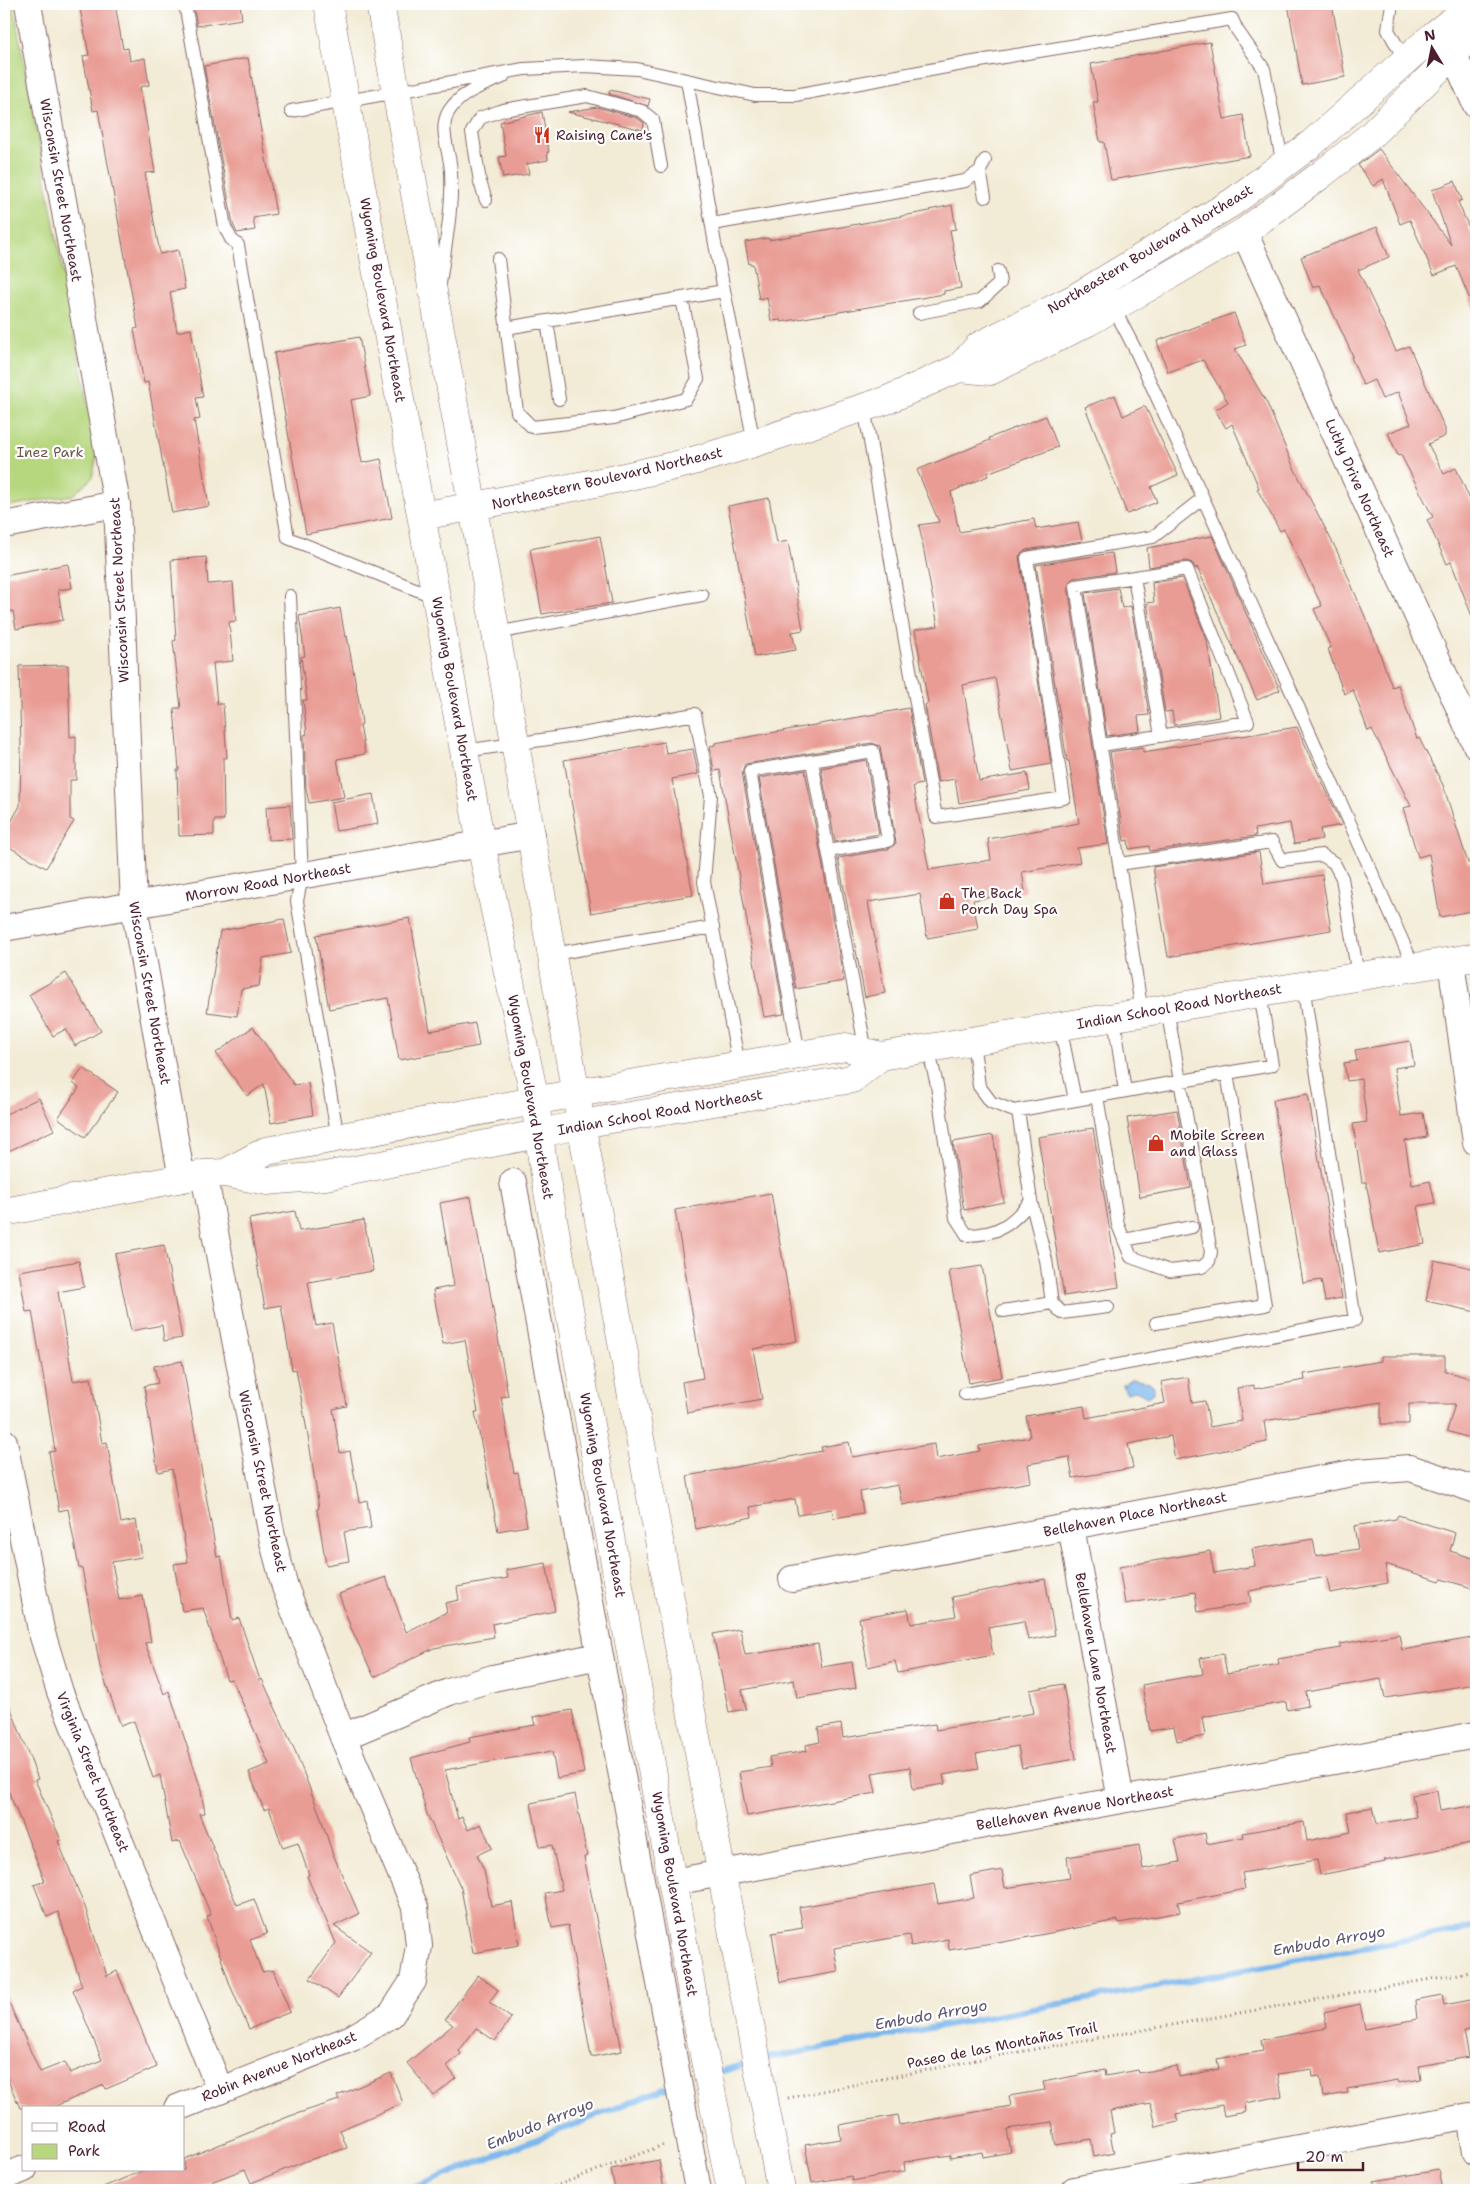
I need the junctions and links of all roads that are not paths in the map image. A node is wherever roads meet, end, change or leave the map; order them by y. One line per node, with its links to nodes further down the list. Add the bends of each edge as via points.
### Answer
1 (28, 4): 37 (street, Wisconsin Street Northeast)
2 (185, 4): 44 (lane, via 225,227 231,239 238,244 288,538)
3 (328, 4): 13 (main road, Wyoming Boulevard Northeast)
4 (380, 4): 12 (main road)
5 (1392, 4): 9 (lane, via 1388,30)
6 (1474, 4): 9 (main road, Northeastern Boulevard Northeast)
7 (1476, 32): 8 (main road, Northeastern Boulevard Northeast)
8 (1454, 55): 14 (street); 18 (main road, Northeastern Boulevard Northeast, via 1370,136)
9 (1405, 60): 16 (main road, Northeastern Boulevard Northeast, via 1311,144); 18 (main road, via 1401,83 1333,149)
10 (524, 69): 11 (lane, via 585,66 637,69); 12 (lane); 28 (lane, via 469,92 449,111 444,129 451,169 450,212)
11 (687, 80): 16 (lane, via 755,95 795,95 1232,19 1264,69); 21 (lane)
12 (396, 91): 13 (lane); 28 (main road)
13 (346, 101): 15 (lane); 39 (main road, Wyoming Boulevard Northeast)
14 (1476, 105)
15 (291, 110)
16 (1282, 165): 27 (main road, via 1277,188 1263,200 1134,280); 32 (main road, Northeastern Boulevard Northeast, via 1233,202 1075,298 979,346)
17 (661, 166): 20 (lane, via 653,120 642,111 586,96 503,110 480,118 472,132)
18 (1322, 174): 22 (main road, Northeastern Boulevard Northeast)
19 (985, 197): 21 (lane, via 983,165 965,181)
20 (486, 200)
21 (712, 224): 25 (lane)
22 (1244, 232): 27 (main road, Northeastern Boulevard Northeast); 49 (street, Luthy Drive Northeast)
23 (498, 259): 31 (lane)
24 (998, 271): 29 (lane, via 1000,283 980,302)
25 (724, 291): 26 (lane); 35 (lane)
26 (682, 299): 30 (lane); 31 (lane, via 698,379 686,399 614,418 532,427 517,412)
27 (1116, 305): 32 (main road, Northeastern Boulevard Northeast, via 990,371); 36 (lane)
28 (437, 311): 38 (main road)
29 (919, 313)
30 (547, 321): 31 (lane); 33 (lane)
31 (506, 328)
32 (959, 368): 34 (main road, Northeastern Boulevard Northeast)
33 (559, 400)
34 (864, 407): 35 (main road, Northeastern Boulevard Northeast); 36 (lane, via 936,817 1064,798 1027,558 1153,537)
35 (754, 443): 38 (main road, Northeastern Boulevard Northeast, via 680,464)
36 (1203, 498): 62 (lane)
37 (117, 504): 40 (street); 57 (street, Wisconsin Street Northeast)
38 (473, 507): 39 (main road, Northeastern Boulevard Northeast); 45 (main road)
39 (422, 516): 44 (main road, Wyoming Boulevard Northeast)
40 (4, 524)
41 (1134, 577): 46 (lane); 46 (lane, via 1187,569 1248,722); 48 (lane, via 1076,586)
42 (702, 595): 45 (lane)
43 (290, 596): 56 (lane)
44 (437, 598): 50 (main road, Wyoming Boulevard Northeast)
45 (496, 633): 47 (main road)
46 (1161, 736): 48 (lane)
47 (515, 743): 50 (lane); 52 (main road); 58 (lane, via 695,714 711,796 704,882)
48 (1101, 745): 55 (lane)
49 (1476, 745)
50 (464, 751): 53 (main road, Wyoming Boulevard Northeast)
51 (812, 761): 54 (lane); 54 (lane, via 873,750 888,841); 72 (lane, via 750,771)
52 (532, 835): 53 (street, Morrow Road Northeast); 60 (main road)
53 (481, 844): 56 (street, Morrow Road Northeast); 79 (main road, Wyoming Boulevard Northeast)
54 (828, 851): 71 (lane)
55 (1119, 864): 63 (lane, via 1272,842 1282,860 1322,855 1334,862 1342,878); 66 (lane)
56 (302, 876): 57 (street, Morrow Road Northeast); 84 (lane, via 297,901)
57 (134, 906): 59 (street, Morrow Road Northeast); 86 (street, Wisconsin Street Northeast)
58 (713, 927): 60 (lane); 73 (lane)
59 (4, 928)
60 (552, 954): 77 (main road)
61 (1464, 959): 62 (main road, Indian School Road Northeast); 85 (street)
62 (1414, 967): 63 (main road, Indian School Road Northeast)
63 (1358, 976): 64 (main road, Indian School Road Northeast)
64 (1303, 985): 65 (main road, Indian School Road Northeast); 96 (lane, via 1355,1320)
65 (1260, 993): 66 (main road, Indian School Road Northeast); 74 (lane, via 1272,1065)
66 (1154, 1011): 67 (main road, Indian School Road Northeast); 75 (lane)
67 (1114, 1018): 68 (main road, Indian School Road Northeast); 76 (lane)
68 (1060, 1026): 69 (main road, Indian School Road Northeast); 80 (lane)
69 (973, 1041): 70 (main road, Indian School Road Northeast); 81 (lane, via 979,1086 991,1102)
70 (928, 1048): 71 (main road, Indian School Road Northeast); 88 (lane, via 937,1085 956,1218 967,1235 986,1235 1010,1224)
71 (873, 1054): 72 (main road, Indian School Road Northeast, via 846,1047); 82 (main road, Indian School Road Northeast, via 852,1079)
72 (799, 1055): 73 (main road, Indian School Road Northeast)
73 (739, 1065): 77 (main road, Indian School Road Northeast)
74 (1227, 1072): 75 (lane); 95 (lane, via 1265,1305)
75 (1182, 1081): 76 (lane); 91 (lane, via 1209,1261 1202,1267 1170,1271 1131,1257)
76 (1125, 1091): 78 (lane)
77 (577, 1092): 79 (main road, Indian School Road Northeast); 82 (main road)
78 (1097, 1096): 80 (lane); 91 (lane, via 1118,1226)
79 (535, 1100): 83 (main road, Wyoming Boulevard Northeast); 84 (main road, Indian School Road Northeast)
80 (1075, 1100): 81 (lane)
81 (1018, 1110): 88 (lane)
82 (581, 1124): 83 (main road, Indian School Road Northeast); 105 (main road)
83 (538, 1134): 86 (main road, Indian School Road Northeast, via 325,1176 267,1181); 106 (main road, Wyoming Boulevard Northeast)
84 (338, 1138): 86 (main road, Indian School Road Northeast, via 266,1151)
85 (1476, 1142)
86 (204, 1175): 89 (main road, Indian School Road Northeast); 103 (street, Wisconsin Street Northeast, via 273,1542 285,1587)
87 (513, 1182): 101 (street)
88 (1032, 1201): 92 (lane)
89 (4, 1212)
90 (1192, 1227): 91 (lane)
91 (1124, 1240)
92 (1052, 1303): 93 (lane, via 1062,1313); 94 (lane)
93 (1108, 1307)
94 (1003, 1310)
95 (1156, 1323)
96 (965, 1394)
97 (4, 1442): 108 (street, Virginia Street Northeast, via 41,1630 60,1692)
98 (1476, 1490): 99 (street, Bellehaven Place Northeast, via 1410,1468 1401,1468 1358,1472)
99 (1071, 1526): 100 (street, Bellehaven Place Northeast); 104 (street, Bellehaven Lane Northeast)
100 (792, 1579)
101 (600, 1656): 103 (street, via 493,1678 449,1692); 113 (street)
102 (1476, 1735): 104 (street, Bellehaven Avenue Northeast)
103 (343, 1737): 107 (street, Wisconsin Street Northeast, via 415,1907)
104 (1121, 1800): 105 (street, Bellehaven Avenue Northeast)
105 (722, 1872): 106 (street, Bellehaven Avenue Northeast); 115 (main road)
106 (673, 1882): 114 (main road, Wyoming Boulevard Northeast)
107 (418, 1946): 108 (street, Robin Avenue Northeast, via 413,1981 391,2015 352,2038)
108 (220, 2090): 109 (street, Robin Avenue Northeast)
109 (182, 2106)
110 (1476, 2152): 116 (street, via 1470,2116)
111 (22, 2170): 112 (street)
112 (4, 2177)
113 (698, 2190)
114 (730, 2190)
115 (781, 2190)
116 (1074, 2190)

